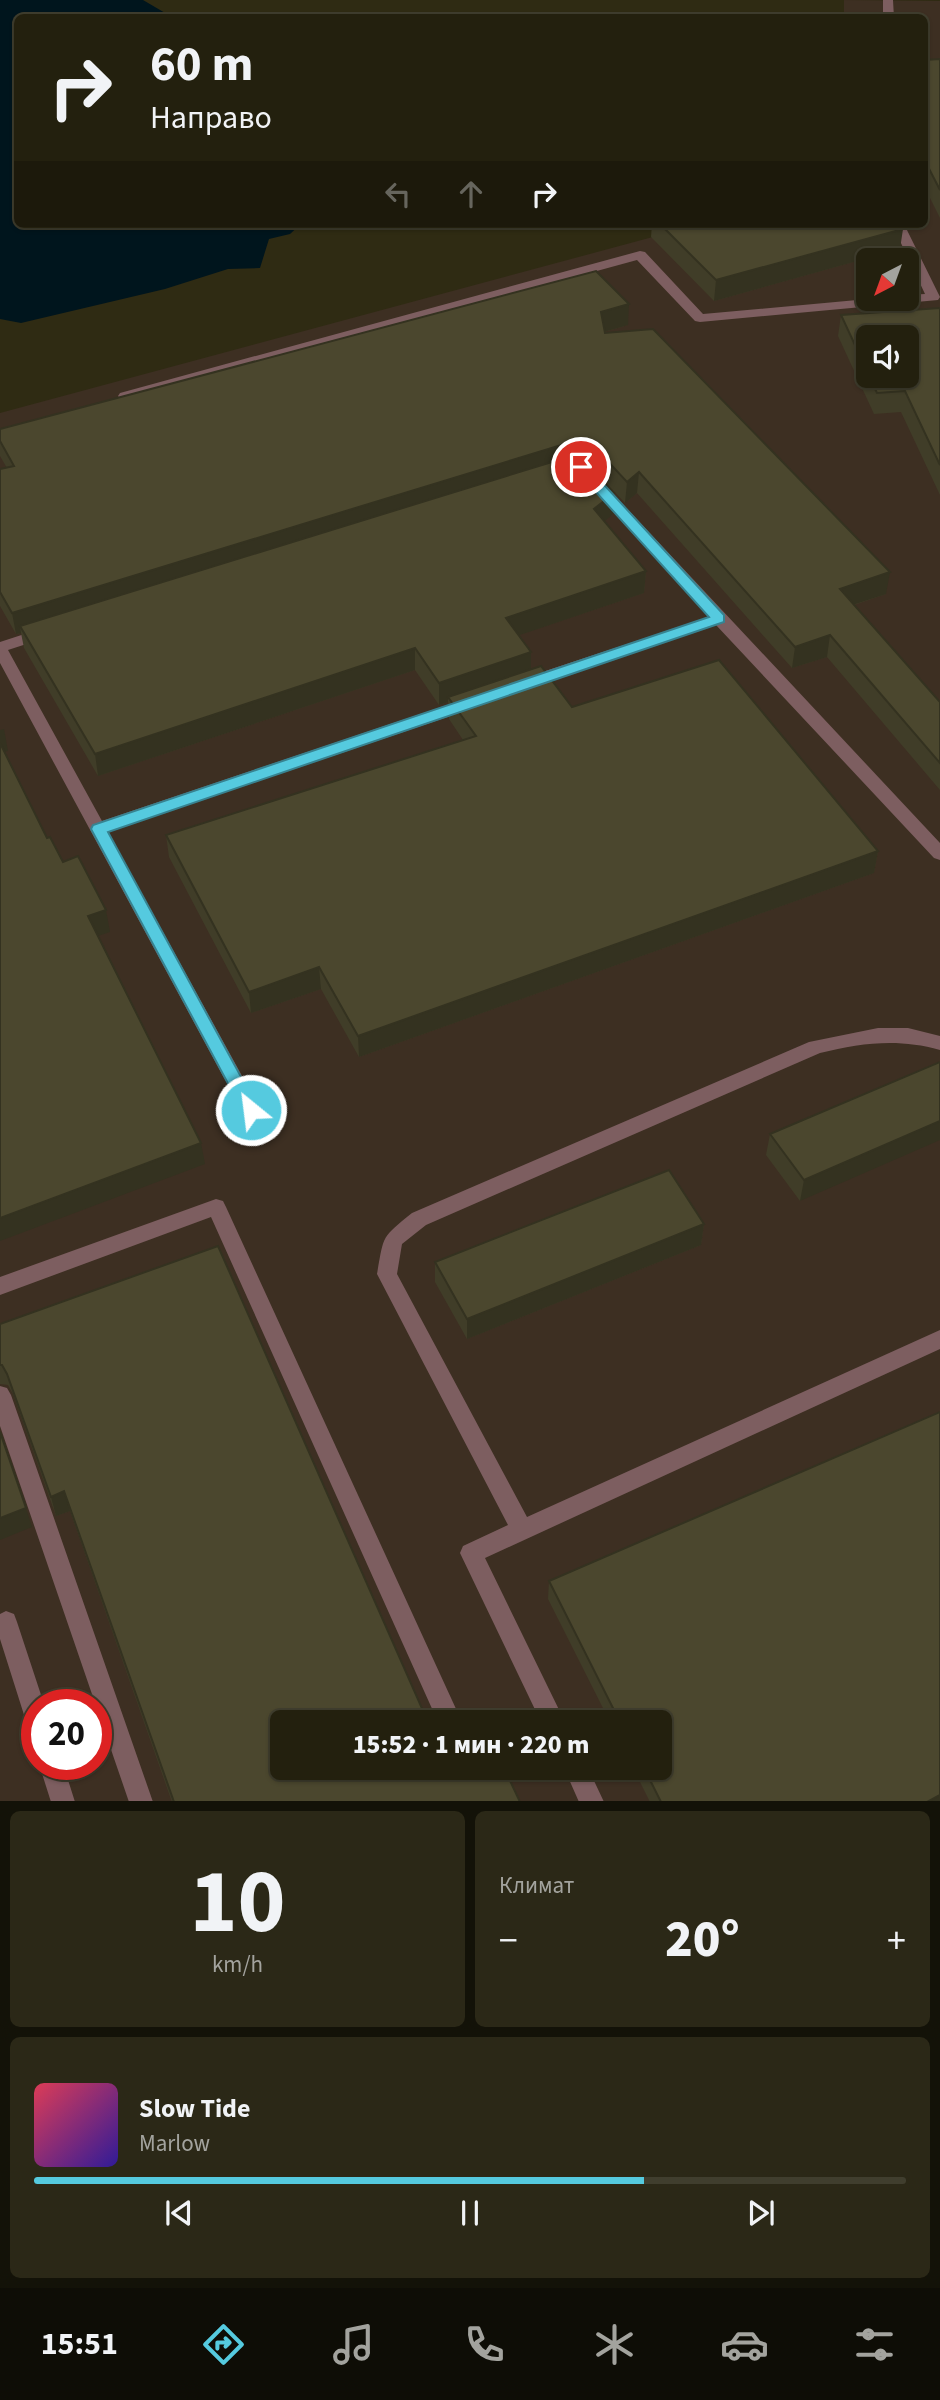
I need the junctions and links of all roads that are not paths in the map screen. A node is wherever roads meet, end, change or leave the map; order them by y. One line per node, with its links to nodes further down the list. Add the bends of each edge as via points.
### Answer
1 (900, 228): 2 (lane, via 933,297 700,318 640,256)
2 (107, 401)
3 (590, 477): 4 (lane)
4 (719, 618): 7 (lane); 10 (lane)
5 (53, 631): 6 (lane)
6 (0, 648): 9 (lane)
7 (508, 690)
8 (481, 699): 9 (lane)
9 (98, 829): 12 (lane)
10 (940, 854)
11 (940, 1043): 16 (lane, via 917,1034 867,1034 816,1047 419,1219 393,1240 387,1274)
12 (251, 1110)
13 (0, 1286): 19 (lane, via 216,1207)
14 (940, 1339): 16 (lane)
15 (0, 1395): 24 (lane)
16 (521, 1528): 20 (lane, via 471,1553)
17 (6, 1622): 18 (lane)
18 (28, 1689)
19 (445, 1710)
20 (547, 1710)
21 (56, 1780): 23 (lane)
22 (582, 1780): 25 (lane)
23 (63, 1801)
24 (141, 1801)
25 (592, 1801)

